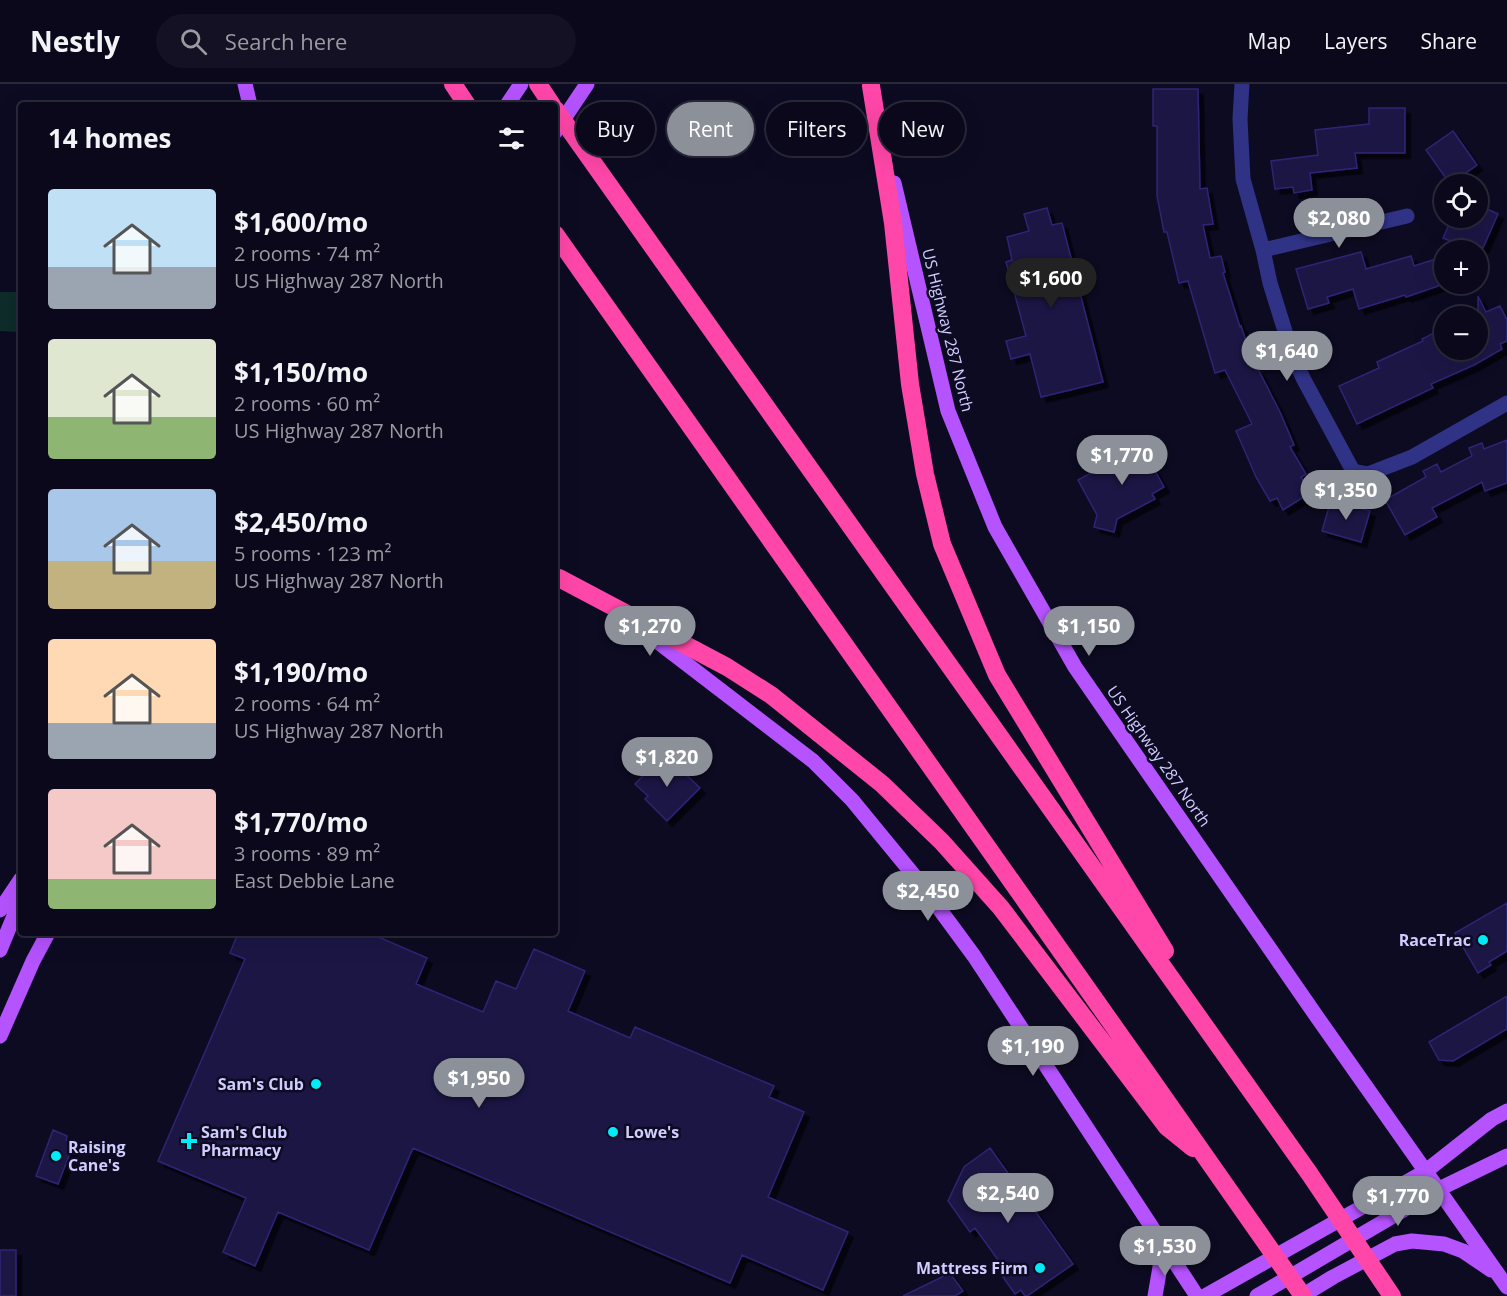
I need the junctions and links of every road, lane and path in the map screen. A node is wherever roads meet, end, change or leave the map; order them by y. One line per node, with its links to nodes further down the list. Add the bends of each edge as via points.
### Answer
1 (245, 84): 8 (main road)
2 (453, 84): 9 (highway)
3 (521, 84): 10 (main road)
4 (538, 84): 11 (highway)
5 (587, 84): 13 (main road)
6 (1242, 84): 16 (street, via 1243,179)
7 (871, 85): 26 (highway, via 893,223 910,384 942,544 997,675 1164,950); 31 (main road, US Highway 287 North, via 948,411 995,527 1075,667)
8 (249, 102)
9 (465, 102)
10 (509, 102)
11 (550, 102)
12 (558, 114): 26 (highway)
13 (558, 128)
14 (1407, 216): 16 (street)
15 (558, 238): 30 (highway)
16 (1263, 250): 17 (street, via 1293,357 1353,471 1368,474 1412,458)
17 (1507, 403)
18 (558, 578): 30 (highway, via 727,667 771,695 882,784 942,842 1001,908 1167,1127)
19 (558, 578): 33 (main road, via 658,642 813,761 852,800 974,957)
20 (18, 883): 22 (main road)
21 (18, 906): 24 (main road)
22 (0, 910)
23 (46, 936): 25 (main road)
24 (0, 950)
25 (4, 1015): 27 (main road)
26 (1200, 1019): 40 (highway)
27 (0, 1036)
28 (1507, 1111): 31 (main road)
29 (1507, 1156): 32 (main road)
30 (1207, 1158): 39 (highway)
31 (1426, 1171): 32 (main road, US Highway 287 North); 37 (main road)
32 (1439, 1189): 34 (main road, US Highway 287 North); 38 (main road)
33 (1160, 1241): 35 (main road); 36 (main road)
34 (1503, 1281): 39 (main road, via 1463,1251 1444,1244 1412,1241 1395,1244)
35 (1155, 1296)
36 (1197, 1296)
37 (1205, 1296)
38 (1257, 1296)
39 (1302, 1296)
40 (1392, 1296)

